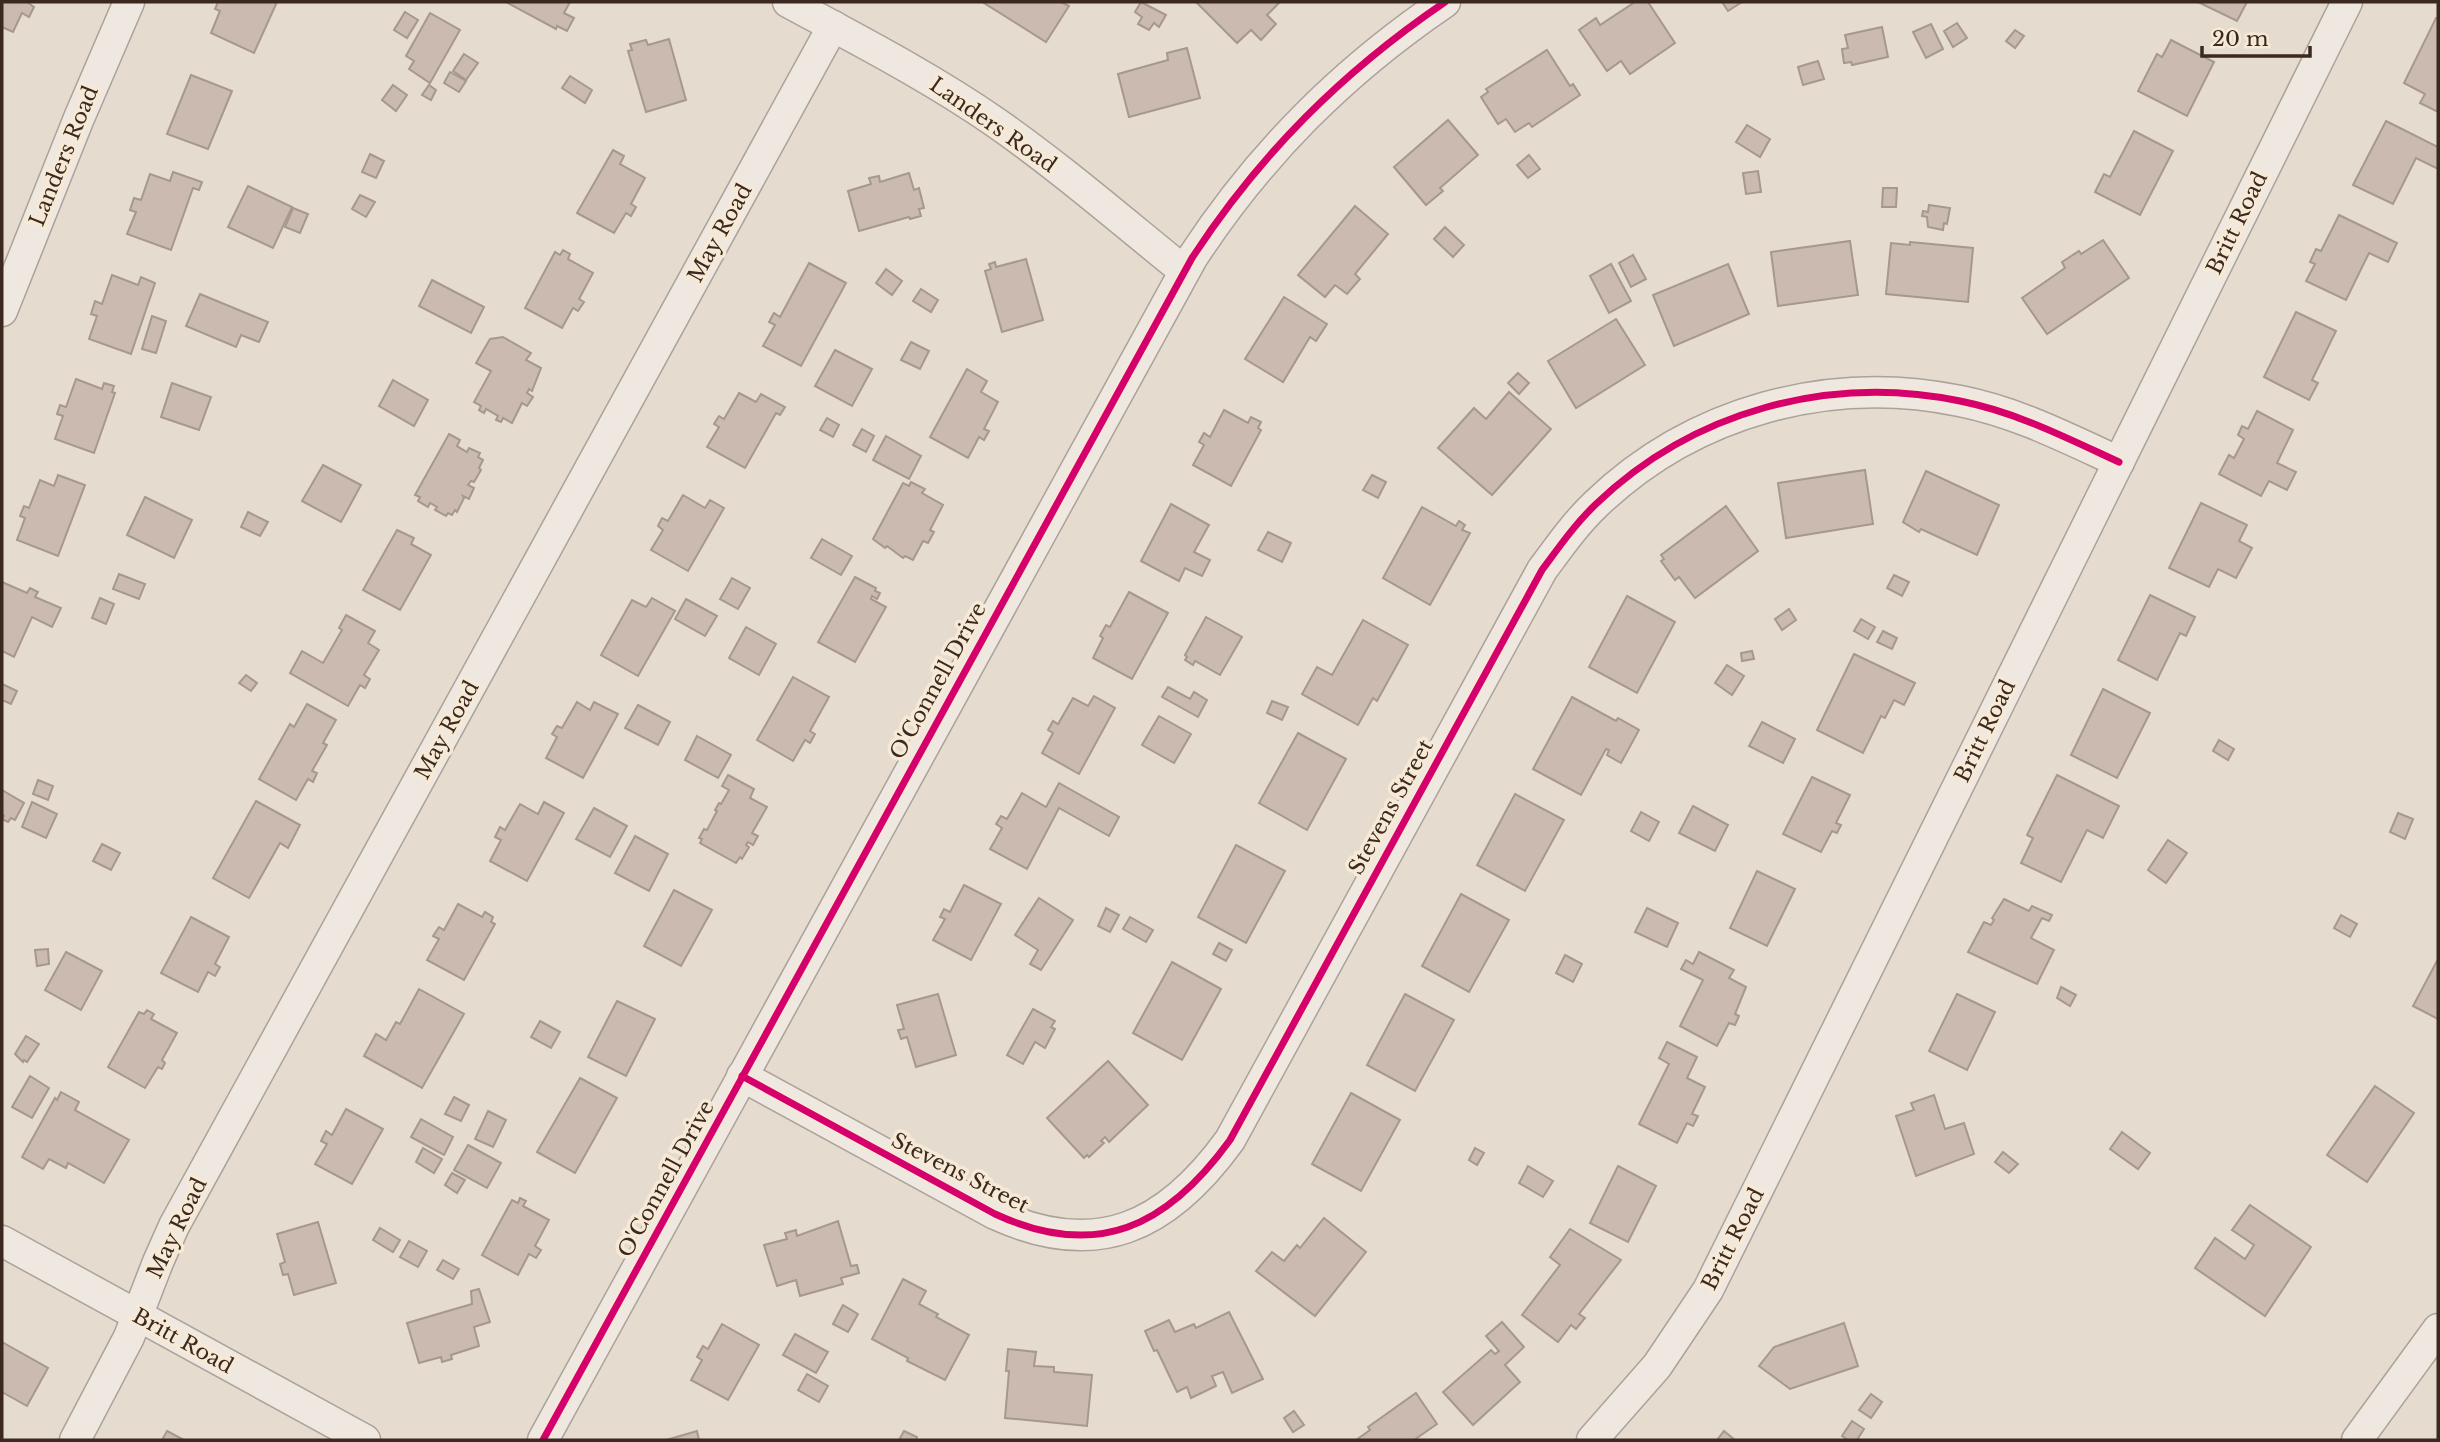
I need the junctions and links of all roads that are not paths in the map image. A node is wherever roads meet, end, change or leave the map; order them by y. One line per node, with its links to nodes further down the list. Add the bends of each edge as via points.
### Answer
1 (129, 2): 7 (street, Landers Road)
2 (788, 2): 5 (street, Landers Road)
3 (1444, 2): 6 (street, O'Connell Drive, via 1351,73 1281,140 1219,217)
4 (2347, 2): 8 (street, Britt Road)
5 (833, 26): 6 (street, Landers Road, via 995,122); 11 (street, May Road, via 174,1226)
6 (1184, 271): 9 (street, O'Connell Drive)
7 (2, 311)
8 (2119, 462): 9 (street, Stevens Street, via 2008,413 1913,393 1875,391 1800,398 1728,418 1662,452 1627,477 1574,528 1542,570 1230,1140 1193,1185 1132,1227 1074,1236 1020,1226); 16 (street, Britt Road, via 1708,1290 1657,1366)
9 (742, 1076): 15 (street, O'Connell Drive)
10 (2, 1241): 11 (street, Britt Road)
11 (138, 1315): 13 (street, May Road); 14 (street, Britt Road)
12 (2438, 1329): 17 (street)
13 (75, 1440)
14 (365, 1440)
15 (543, 1440)
16 (1592, 1440)
17 (2357, 1440)

